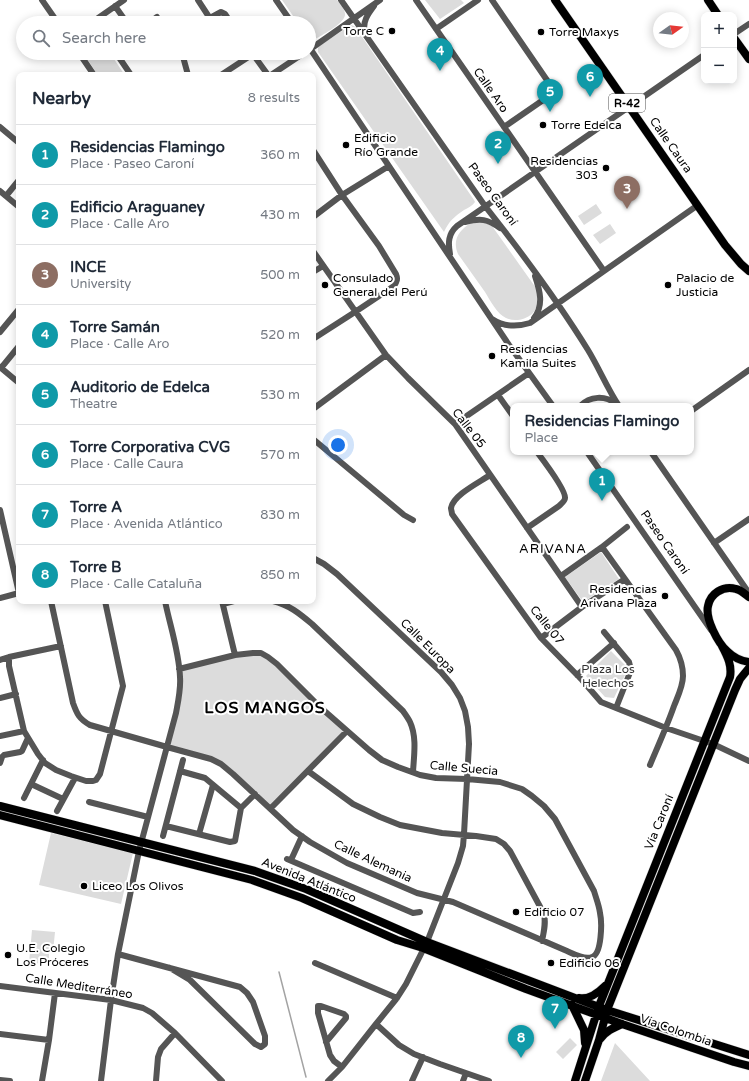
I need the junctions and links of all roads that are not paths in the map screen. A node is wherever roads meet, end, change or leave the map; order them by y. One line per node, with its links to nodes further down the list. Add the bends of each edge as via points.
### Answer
1 (42, 0): 14 (street)
2 (124, 0): 12 (street)
3 (198, 0): 17 (street)
4 (276, 0): 20 (street)
5 (341, 0): 21 (street, Paseo Caroní)
6 (416, 0): 23 (street, Calle Aro)
7 (478, 0): 23 (street)
8 (492, 0): 45 (street, via 552,90 549,96)
9 (556, 0): 43 (main road, Calle Caura / R-42)
10 (708, 0): 13 (main road)
11 (378, 2): 21 (street); 25 (street, via 364,26)
12 (114, 6): 15 (street); 16 (street)
13 (716, 12)
14 (53, 16)
15 (102, 16)
16 (122, 16)
17 (209, 16)
18 (217, 16): 19 (street, via 221,12)
19 (226, 16)
20 (287, 16)
21 (354, 18): 25 (street, Paseo Caroní); 27 (street)
22 (749, 24): 24 (street)
23 (436, 29): 45 (street, Calle Aro)
24 (737, 32)
25 (367, 37): 55 (street, Paseo Caroní)
26 (737, 42): 30 (main road)
27 (316, 44)
28 (701, 57): 43 (street)
29 (316, 59): 48 (street)
30 (749, 59)
31 (84, 60): 37 (street)
32 (120, 60): 38 (street)
33 (184, 60): 39 (street)
34 (242, 60): 40 (street)
35 (257, 60): 41 (street)
36 (294, 60): 42 (street)
37 (92, 72)
38 (128, 72)
39 (187, 72)
40 (225, 72)
41 (266, 72)
42 (276, 72)
43 (629, 107): 49 (street); 56 (main road, Calle Caura / R-42)
44 (0, 127): 46 (street)
45 (504, 127): 49 (street, Calle Aro)
46 (16, 140)
47 (316, 156): 52 (street)
48 (389, 166): 52 (street); 61 (street)
49 (535, 172): 55 (street); 65 (street, Calle Aro)
50 (16, 184): 53 (street)
51 (0, 191): 53 (street)
52 (342, 195): 57 (street); 68 (street, via 379,246 398,278 394,286)
53 (6, 196): 54 (street)
54 (16, 204)
55 (485, 206): 58 (street); 59 (street, Paseo Caroní)
56 (698, 206): 65 (street); 66 (main road, R-42, via 731,253)
57 (316, 215)
58 (461, 223): 59 (street, via 480,219); 61 (street, via 450,234 448,246)
59 (506, 232): 64 (street, Paseo Caroní)
60 (316, 256): 62 (street, Calle 05)
61 (452, 260): 70 (street)
62 (323, 266): 63 (street); 68 (street, Calle 05)
63 (316, 270)
64 (533, 270): 67 (street, Paseo Caroní); 71 (street, via 541,303)
65 (604, 271): 67 (street)
66 (749, 271)
67 (558, 303): 71 (street); 84 (street, Paseo Caroní)
68 (355, 312): 73 (street); 75 (street, Calle 05)
69 (16, 313): 72 (street)
70 (490, 316): 71 (street, via 504,325); 78 (street)
71 (530, 323)
72 (0, 332)
73 (316, 337)
74 (16, 349): 76 (street)
75 (386, 355): 85 (street); 88 (street, Calle 05)
76 (0, 367): 79 (street)
77 (749, 370): 86 (street)
78 (529, 373): 80 (street); 81 (street)
79 (16, 380)
80 (498, 395): 87 (street); 88 (street)
81 (551, 403)
82 (584, 403): 83 (street, via 598,397)
83 (616, 403)
84 (617, 403)
85 (316, 407)
86 (694, 409)
87 (510, 412)
88 (455, 424): 93 (street, Calle 05)
89 (316, 442): 96 (street)
90 (539, 455): 98 (street, via 564,490 565,498 559,506)
91 (589, 455): 119 (street, Paseo Caroní)
92 (653, 455): 99 (street)
93 (490, 475): 98 (street, Calle 05); 116 (street, Calle 07, via 460,495 451,507 452,514)
94 (0, 510): 104 (street)
95 (749, 519): 99 (street)
96 (413, 520)
97 (628, 527): 100 (street)
98 (527, 528): 102 (street, Calle 05)
99 (714, 543): 105 (street)
100 (602, 547): 102 (street); 103 (street)
101 (316, 560): 148 (street, Calle Europa, via 337,574 452,685 460,698 468,726)
102 (561, 576): 114 (street, Calle 05)
103 (624, 579): 114 (street); 130 (street, via 680,658 682,683)
104 (16, 580)
105 (749, 593)
106 (16, 594): 108 (street)
107 (749, 597): 119 (main road, Paseo Caroní, via 737,589 729,588 720,590 712,596 707,612 708,618)
108 (0, 598)
109 (52, 604): 118 (street, Calle Alemania)
110 (106, 604): 132 (street, via 123,686)
111 (166, 604): 125 (street)
112 (223, 604): 120 (street)
113 (284, 604): 146 (street, via 312,624 403,711 413,731 415,743)
114 (582, 607): 116 (street)
115 (604, 632): 117 (street)
116 (541, 638): 126 (street, Calle 07)
117 (614, 643): 126 (street); 129 (street, via 629,662 631,670)
118 (61, 646): 121 (street); 132 (street, Calle Alemania, via 77,714 87,723)
119 (722, 646): 123 (main road, Paseo Caroní, via 732,655); 136 (main road, Vía Caroní, via 731,673)
120 (235, 655): 125 (street, Calle Suecia); 133 (street, Calle Suecia, via 253,653 268,657)
121 (9, 657): 122 (street); 127 (street)
122 (0, 660)
123 (749, 662)
124 (749, 668): 137 (main road, Vía Caroní, via 737,685)
125 (179, 669): 138 (street, via 179,697)
126 (577, 675): 129 (street, Calle 07, via 601,702)
127 (16, 694): 128 (street); 131 (street)
128 (0, 698)
129 (616, 708): 130 (street, Calle 07)
130 (666, 728): 136 (street, Calle 07); 143 (street)
131 (24, 731): 134 (street); 135 (street)
132 (112, 731): 138 (street, Calle Alemania); 147 (street, via 96,780)
133 (347, 731): 144 (street); 146 (street, Calle Suecia, via 382,760)
134 (0, 736)
135 (28, 738): 139 (street); 142 (street, via 22,751 4,756)
136 (704, 741): 137 (street, Calle 07); 176 (main road, Vía Caroní)
137 (713, 744): 141 (street, Calle 07); 180 (main road, Vía Caroní)
138 (167, 747): 151 (street, Calle Alemania, via 216,761); 160 (street)
139 (43, 760): 147 (street, via 56,770); 149 (street)
140 (183, 760): 145 (street)
141 (749, 761)
142 (0, 762)
143 (650, 765)
144 (308, 771): 157 (street); 163 (street, via 353,804 380,818 400,825 442,833)
145 (180, 772): 150 (street, via 205,778); 161 (street)
146 (413, 772): 148 (street, Calle Suecia, via 436,778)
147 (75, 778): 153 (street)
148 (467, 779): 163 (street, Calle Europa); 173 (street, Calle Suecia, via 500,782 522,789 544,806 555,819 598,903 601,921 600,943 596,955)
149 (31, 784): 152 (street); 153 (street)
150 (213, 785): 156 (street); 162 (street)
151 (254, 794): 156 (street); 157 (street, Calle Alemania)
152 (24, 798)
153 (63, 799): 158 (street)
154 (89, 802): 160 (street)
155 (0, 806): 166 (main road, Avenida Atlántico)
156 (241, 808): 162 (street, via 235,841)
157 (271, 808): 165 (street, Calle Alemania)
158 (57, 811)
159 (0, 815): 167 (main road, Avenida Atlántico)
160 (148, 817): 166 (street)
161 (166, 826): 162 (street); 164 (street)
162 (199, 834)
163 (464, 834): 168 (street, Calle Europa, via 458,863); 170 (street, via 496,839 510,851 544,914)
164 (163, 836)
165 (302, 836): 168 (street, Calle Alemania, via 347,863 417,893); 169 (street, via 289,860 413,913)
166 (142, 842): 167 (street); 171 (main road, Avenida Atlántico, via 255,871 306,889)
167 (139, 851): 171 (main road, Avenida Atlántico, via 252,880 302,898 397,940); 172 (street)
168 (443, 900): 170 (street, Calle Alemania); 171 (street, Calle Europa)
169 (420, 912)
170 (542, 940): 173 (street, Calle Alemania, via 585,958)
171 (425, 945): 179 (street); 182 (main road, Avenida Atlántico)
172 (118, 954): 175 (street); 181 (street)
173 (592, 957)
174 (315, 962): 179 (street)
175 (170, 968): 175 (street, via 190,980 255,1044 261,1047 264,1044 265,1036 253,1002 240,987)
176 (608, 984): 182 (main road, via 593,996); 183 (main road, Vía Caroní)
177 (0, 986): 178 (street, Calle Mediterráneo)
178 (55, 993): 181 (street, Calle Mediterráneo); 190 (street)
179 (397, 998): 186 (street)
180 (612, 998): 184 (main road, Vía Caroní); 185 (main road, via 617,1011)
181 (111, 1000): 188 (street, Calle Mediterráneo, via 143,1008); 202 (street)
182 (573, 1001): 183 (main road, Avenida Atlántico); 193 (main road, via 584,1030)
183 (598, 1010): 184 (main road, Vía Colombia); 193 (main road, Vía Caroní)
184 (606, 1014): 185 (main road, Vía Colombia); 187 (main road, Vía Colombia); 191 (main road, Vía Caroní)
185 (623, 1014): 194 (main road, Vía Colombia)
186 (376, 1024): 195 (street, via 399,1045); 197 (street)
187 (622, 1024): 191 (main road, via 611,1028); 196 (main road, Vía Colombia)
188 (175, 1033): 203 (street, via 161,1049); 204 (street, Calle Mediterráneo)
189 (0, 1034): 190 (street)
190 (49, 1040): 201 (street)
191 (599, 1040): 210 (main road, Vía Caroní)
192 (326, 1042): 192 (street, via 318,1013 318,1006 346,1016); 197 (street, via 330,1055)
193 (584, 1053): 209 (main road, Vía Caroní)
194 (749, 1055)
195 (423, 1057): 198 (street); 206 (street)
196 (749, 1066)
197 (342, 1067): 205 (street)
198 (466, 1073): 207 (street); 208 (street)
199 (0, 1080): 200 (street)
200 (10, 1081)
201 (42, 1081)
202 (100, 1081)
203 (156, 1081)
204 (222, 1081)
205 (328, 1081)
206 (412, 1081)
207 (463, 1081)
208 (490, 1081)
209 (575, 1081)
210 (585, 1081)

